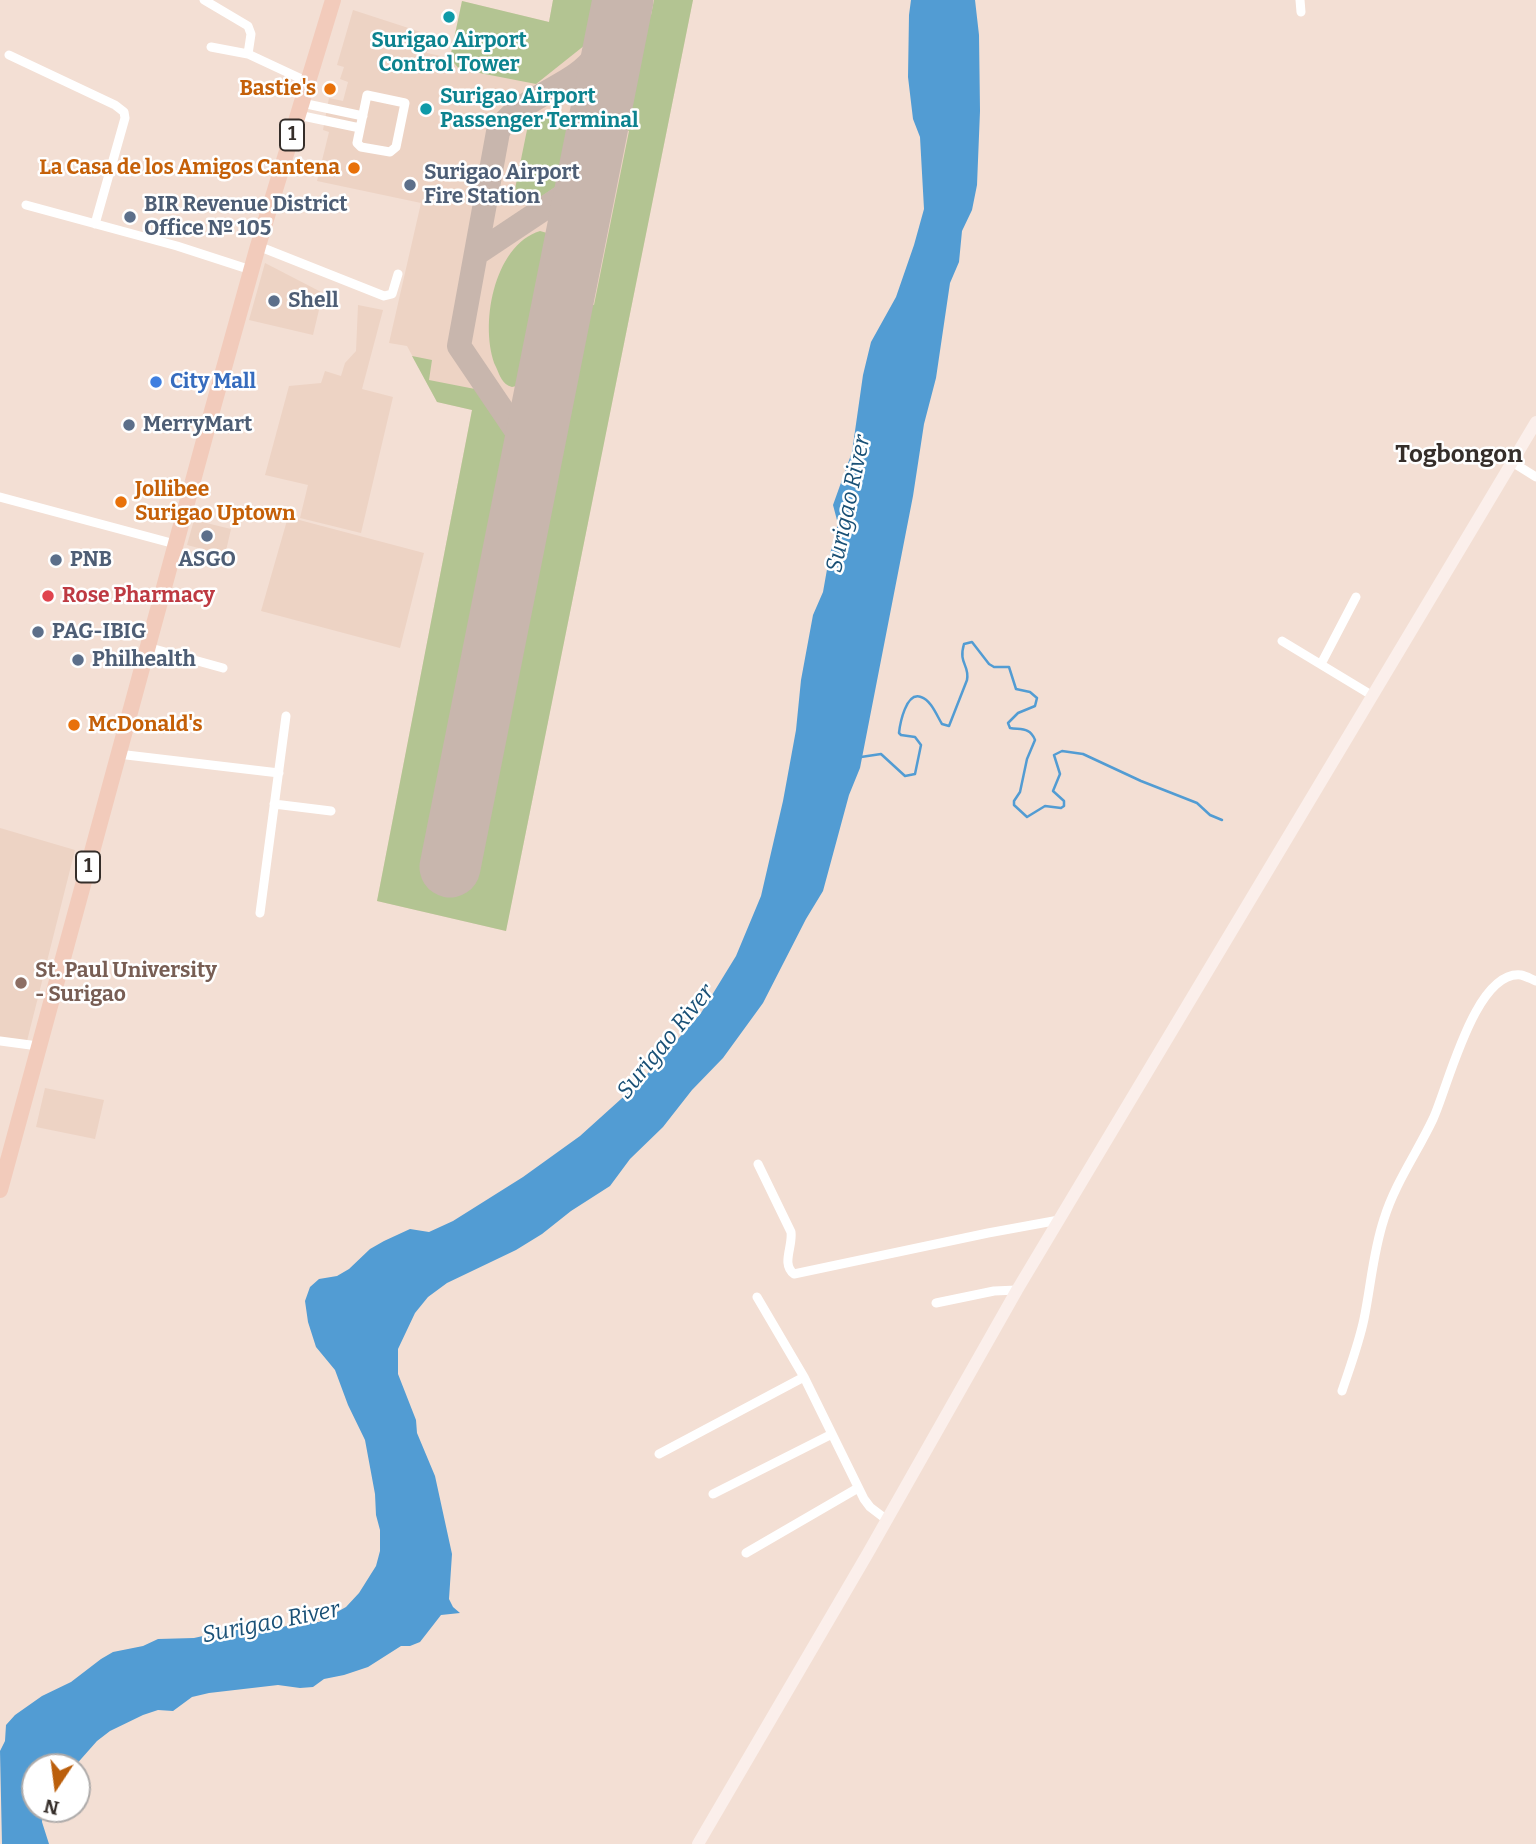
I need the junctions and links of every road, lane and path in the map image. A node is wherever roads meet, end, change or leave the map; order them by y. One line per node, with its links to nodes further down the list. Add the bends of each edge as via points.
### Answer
1 (204, 0): 6 (street, via 248,26)
2 (333, 0): 8 (highway, 1)
3 (1300, 0): 4 (street)
4 (1301, 12)
5 (211, 47): 6 (street)
6 (248, 54): 8 (street)
7 (9, 55): 13 (street, via 124,111)
8 (308, 82): 9 (highway, 1)
9 (300, 109): 10 (street); 11 (street); 14 (highway, 1)
10 (363, 116): 11 (street); 11 (street, via 368,95 405,103 396,147 390,152 359,146)
11 (360, 128)
12 (26, 205): 13 (street)
13 (95, 224): 15 (street)
14 (258, 246): 15 (highway, 1); 16 (street, via 384,296 392,294)
15 (251, 270): 21 (highway, 1)
16 (398, 274)
17 (1536, 422): 18 (street)
18 (1512, 462): 19 (street); 27 (street)
19 (1536, 477)
20 (0, 497): 21 (street)
21 (175, 544): 24 (highway, 1)
22 (1356, 597): 25 (street)
23 (1282, 641): 25 (street)
24 (147, 647): 26 (street); 29 (highway, 1)
25 (1321, 664): 27 (street)
26 (223, 668)
27 (1373, 695): 39 (street)
28 (286, 716): 30 (street)
29 (118, 754): 30 (street); 36 (highway, 1)
30 (278, 774): 31 (street)
31 (274, 804): 32 (street); 33 (street)
32 (331, 811)
33 (260, 913)
34 (1536, 981): 44 (street, via 1524,975 1505,979 1477,1009 1433,1119 1384,1218 1361,1329)
35 (0, 1041): 36 (street)
36 (38, 1046): 38 (highway, 1)
37 (758, 1164): 39 (street, via 791,1232 787,1264 794,1275)
38 (0, 1190)
39 (1059, 1220): 40 (street)
40 (1017, 1290): 42 (street); 49 (street)
41 (757, 1297): 43 (street)
42 (936, 1303)
43 (804, 1377): 45 (street); 46 (street)
44 (1342, 1391)
45 (832, 1434): 47 (street); 48 (street)
46 (659, 1454)
47 (858, 1488): 49 (street, via 870,1507); 50 (street)
48 (713, 1494)
49 (887, 1520): 51 (street)
50 (746, 1553)
51 (698, 1844)

